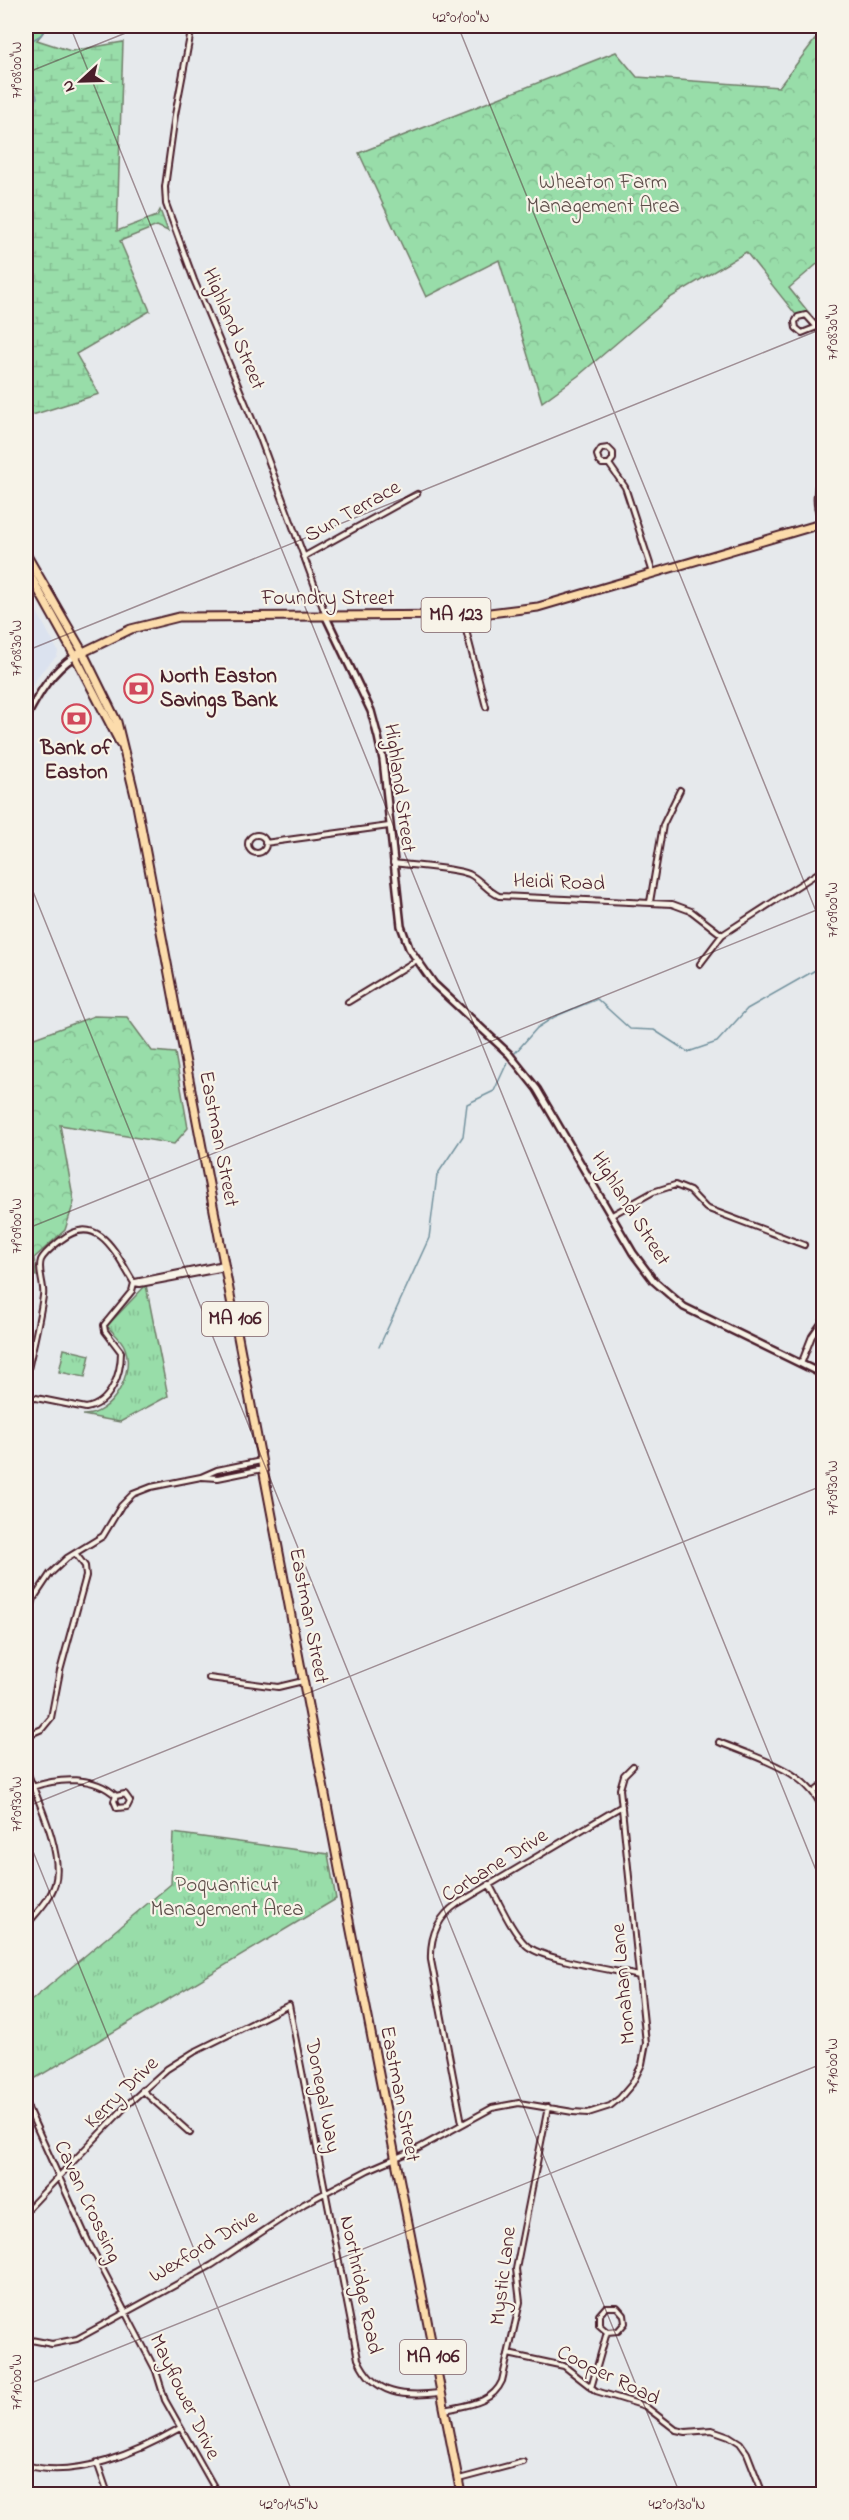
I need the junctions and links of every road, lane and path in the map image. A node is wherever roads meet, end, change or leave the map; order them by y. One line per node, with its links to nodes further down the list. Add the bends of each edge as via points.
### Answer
1 (192, 26): 11 (street, Highland Street, via 175,115 166,204)
2 (817, 327): 2 (street, via 806,315 798,317 795,325 802,333); 3 (street)
3 (824, 335)
4 (609, 464): 4 (street, via 598,459 601,449 608,448 613,453); 13 (street, via 625,487)
5 (824, 466): 7 (street)
6 (417, 494): 11 (street, Sun Terrace)
7 (818, 502): 8 (street); 9 (street, via 819,516)
8 (824, 502)
9 (824, 522): 13 (main road, Foundry Street / MA 123)
10 (26, 554): 16 (main road, MA 106)
11 (303, 556): 15 (street, Highland Street)
12 (26, 568): 17 (main road, MA 106)
13 (654, 574): 14 (main road, Foundry Street / MA 123, via 551,604)
14 (462, 615): 15 (main road, Foundry Street / MA 123); 18 (street)
15 (326, 617): 16 (main road, Foundry Street / MA 123, via 179,617 131,629); 22 (street, Highland Street, via 375,724 383,760)
16 (82, 651): 17 (main road, MA 123); 20 (main road, Eastman Street / MA 106, via 117,722)
17 (75, 656): 19 (street, via 48,679); 20 (main road, Eastman Street / MA 106)
18 (486, 707)
19 (26, 718)
20 (122, 745): 33 (main road, Eastman Street / MA 106)
21 (680, 790): 26 (street, via 663,825)
22 (389, 826): 23 (street); 24 (street, Highland Street)
23 (265, 843): 23 (street, via 263,851 257,853 248,845 255,835)
24 (393, 863): 26 (street, Heidi Road, via 465,873 499,896); 28 (street, Highland Street, via 401,927)
25 (824, 869): 27 (street)
26 (650, 902): 27 (street, Heidi Road, via 691,910)
27 (722, 936): 29 (street)
28 (417, 960): 30 (street); 31 (street, Highland Street, via 439,989 522,1069)
29 (700, 964)
30 (348, 1002)
31 (612, 1215): 32 (street, via 653,1192 675,1185 690,1191 719,1214); 36 (street, Highland Street, via 641,1265 675,1300)
32 (804, 1245)
33 (226, 1266): 34 (street); 40 (main road, Eastman Street / MA 106)
34 (134, 1283): 38 (street, via 98,1232 72,1233 44,1255 40,1264 44,1294); 39 (street, via 132,1291 104,1325 121,1352 118,1375 108,1395 86,1408)
35 (824, 1319): 36 (street, via 812,1336)
36 (801, 1365): 37 (street, Highland Street)
37 (824, 1375)
38 (26, 1378)
39 (26, 1396)
40 (261, 1461): 41 (main road, Eastman Street / MA 106); 42 (street)
41 (262, 1469): 42 (street, via 218,1478); 46 (main road, Eastman Street / MA 106)
42 (201, 1477): 43 (street, via 138,1491 121,1506 103,1536)
43 (75, 1553): 44 (street, via 44,1582); 47 (street, via 85,1566 86,1576 52,1714 44,1728)
44 (26, 1624)
45 (209, 1678): 46 (street, via 278,1687)
46 (304, 1681): 66 (main road, Eastman Street / MA 106)
47 (26, 1736)
48 (719, 1742): 53 (street, via 791,1774)
49 (633, 1766): 55 (street, Monahan Lane, via 622,1779)
50 (26, 1769): 52 (street)
51 (824, 1784): 53 (street)
52 (32, 1787): 54 (street, via 70,1780 101,1786); 58 (street, via 55,1850 57,1868 50,1895)
53 (814, 1792): 56 (street)
54 (116, 1796): 54 (street, via 115,1806 127,1808 128,1796)
55 (621, 1806): 57 (street, Corbane Drive); 59 (street, Monahan Lane)
56 (824, 1813)
57 (489, 1884): 59 (street, via 520,1938 530,1948); 64 (street, Corbane Drive, via 446,1912 431,1945 432,1970)
58 (26, 1926)
59 (639, 1976): 63 (street, Monahan Lane, via 646,2043 633,2084 620,2098 597,2111)
60 (289, 2005): 61 (street, Kerry Drive, via 181,2059); 68 (street, Donegal Way)
61 (142, 2090): 65 (street); 67 (street, Kerry Drive)
62 (26, 2104): 67 (street, Cavan Crossing)
63 (548, 2107): 64 (street, Monahan Lane, via 501,2104); 73 (street, Mystic Lane, via 516,2269 520,2302)
64 (462, 2123): 66 (street, Monahan Lane)
65 (190, 2133)
66 (395, 2159): 68 (street, Wexford Drive); 75 (main road, Eastman Street / MA 106)
67 (59, 2177): 69 (street, Kerry Drive); 70 (street, Cavan Crossing)
68 (326, 2192): 70 (street, Wexford Drive, via 212,2265); 75 (street, Northridge Road, via 361,2365 375,2382 392,2392 414,2396)
69 (26, 2211)
70 (124, 2312): 72 (street, Wexford Drive, via 71,2341 46,2344); 77 (street, Mayflower Drive)
71 (607, 2332): 71 (street, via 599,2325 599,2315 606,2307 617,2307 624,2314 624,2325 618,2331); 74 (street)
72 (26, 2339)
73 (508, 2354): 74 (street, Cooper Road, via 564,2366); 76 (street, Mystic Lane, via 502,2382 491,2396)
74 (591, 2388): 85 (street, Cooper Road, via 645,2406 676,2430 712,2430 729,2436 747,2453)
75 (440, 2393): 76 (main road, Eastman Street / MA 106)
76 (444, 2410): 81 (main road, Eastman Street / MA 106)
77 (180, 2428): 78 (street, via 148,2446); 83 (street, Mayflower Drive)
78 (97, 2462): 80 (street, via 64,2470); 82 (street)
79 (523, 2462): 81 (street)
80 (26, 2464)
81 (458, 2479): 84 (main road, Eastman Street / MA 106)
82 (108, 2494)
83 (218, 2494)
84 (461, 2494)
85 (763, 2494)

